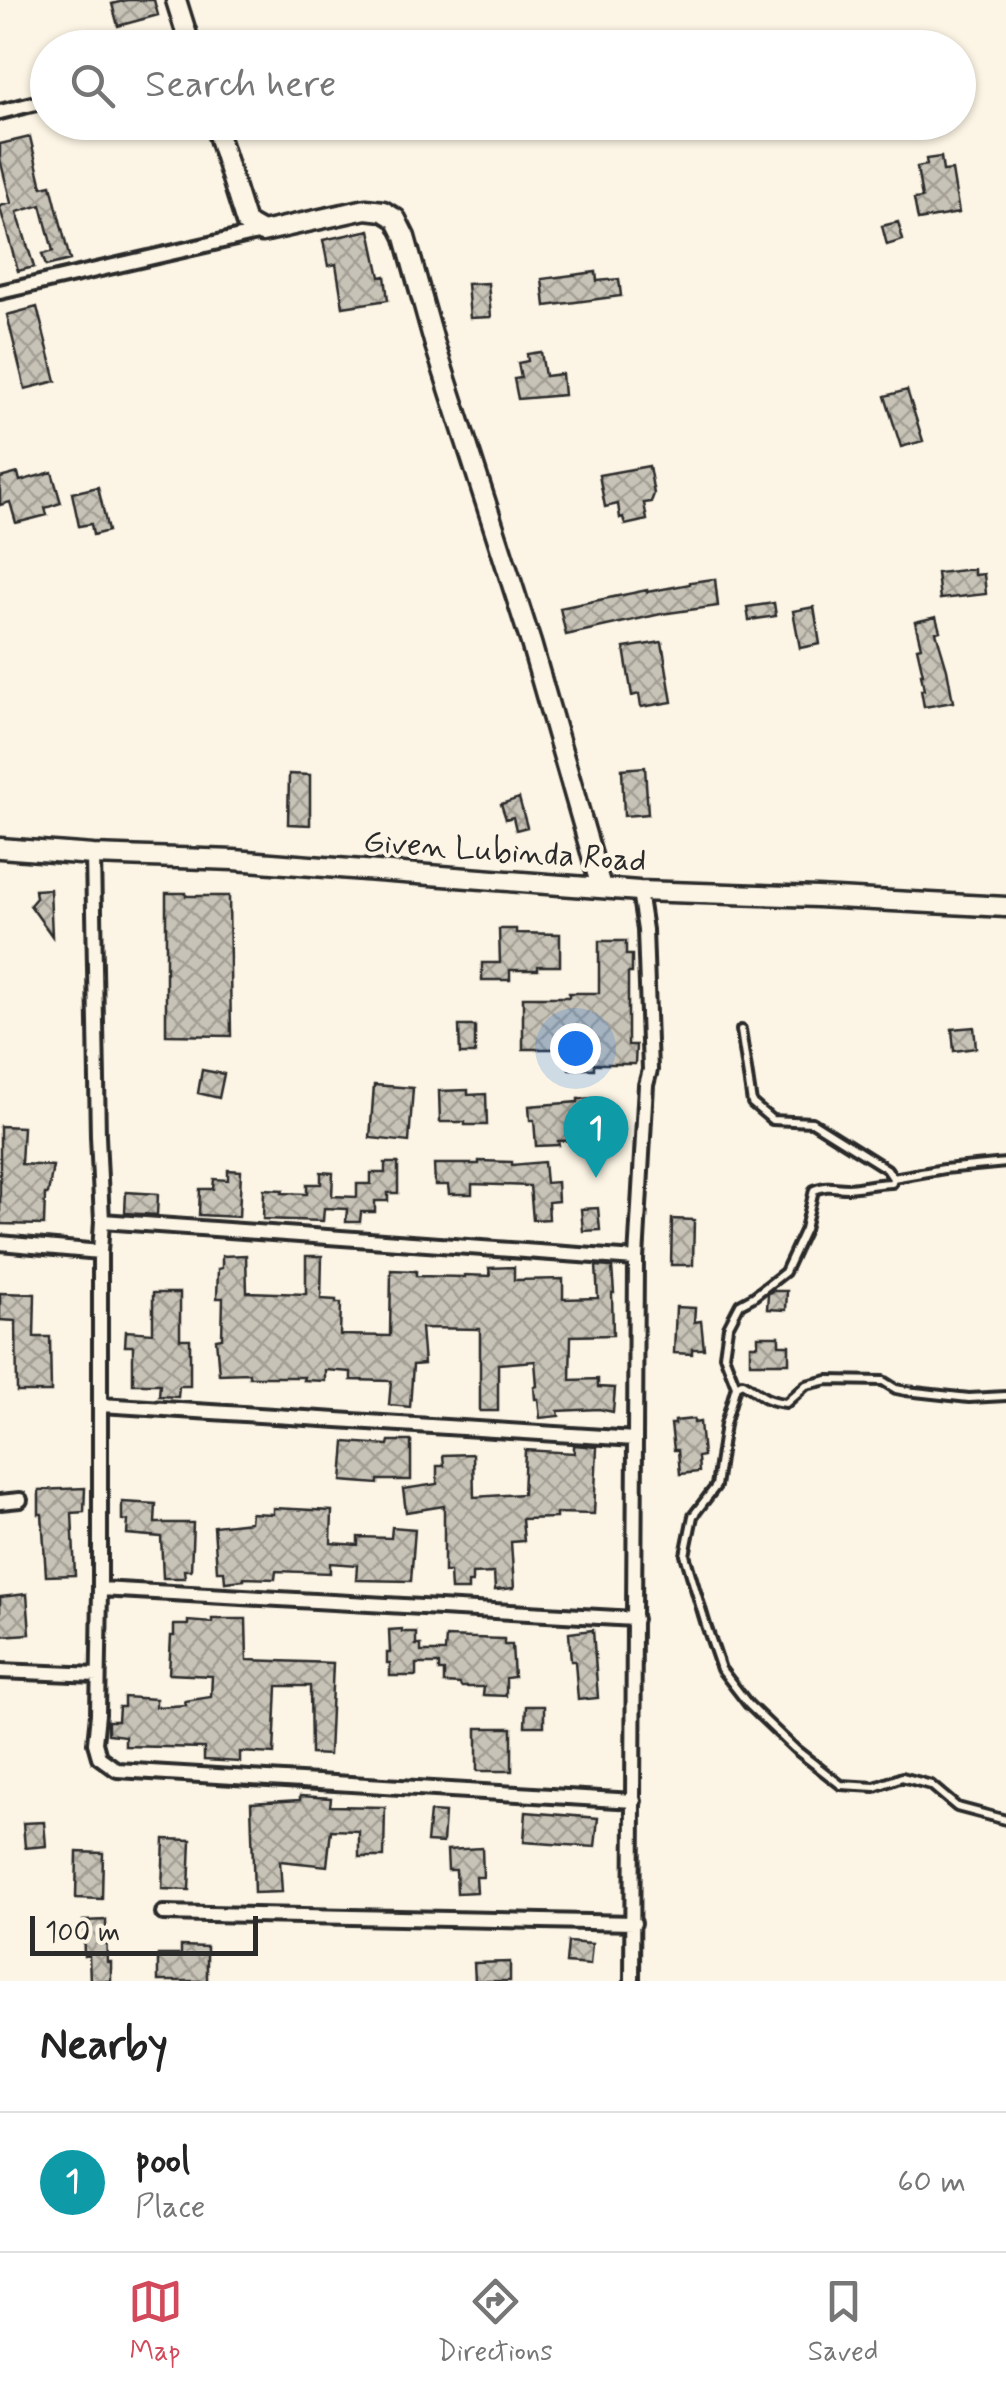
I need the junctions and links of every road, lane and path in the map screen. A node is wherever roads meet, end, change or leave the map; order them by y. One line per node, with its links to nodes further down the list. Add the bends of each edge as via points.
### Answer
1 (176, 0): 2 (street)
2 (185, 30)
3 (30, 104): 4 (street)
4 (0, 112)
5 (220, 140): 6 (street)
6 (249, 231): 7 (street); 10 (street, via 366,209 383,211 405,236)
7 (0, 292)
8 (0, 848): 9 (street, Given Lubinda Road)
9 (93, 855): 10 (street, Given Lubinda Road); 16 (street)
10 (601, 887): 11 (street, Given Lubinda Road)
11 (639, 891): 12 (street, Given Lubinda Road); 19 (street, via 650,1070)
12 (1006, 908)
13 (742, 1030): 15 (lane, via 752,1103 772,1120 812,1122)
14 (1006, 1164): 15 (lane)
15 (893, 1178): 20 (lane, via 814,1190 785,1272 740,1304 728,1327 724,1356)
16 (102, 1222): 18 (street); 19 (street)
17 (0, 1243): 18 (street)
18 (100, 1252): 22 (street)
19 (636, 1259): 23 (street)
20 (736, 1386): 21 (lane, via 786,1403 806,1385 828,1380 883,1381 906,1392 969,1398); 31 (lane, via 716,1486 693,1516 685,1555 721,1669 748,1704 841,1785 875,1787 902,1776 931,1785 957,1807)
21 (1006, 1396)
22 (101, 1405): 23 (street); 26 (street)
23 (635, 1439): 27 (street)
24 (20, 1500): 25 (street)
25 (0, 1502)
26 (100, 1589): 27 (street); 29 (street)
27 (635, 1619): 30 (street)
28 (0, 1671): 29 (street)
29 (98, 1675): 30 (street, via 95,1742 99,1757 116,1770)
30 (634, 1801): 33 (street)
31 (1006, 1820)
32 (164, 1912): 33 (street)
33 (634, 1923): 34 (street)
34 (632, 1981)

